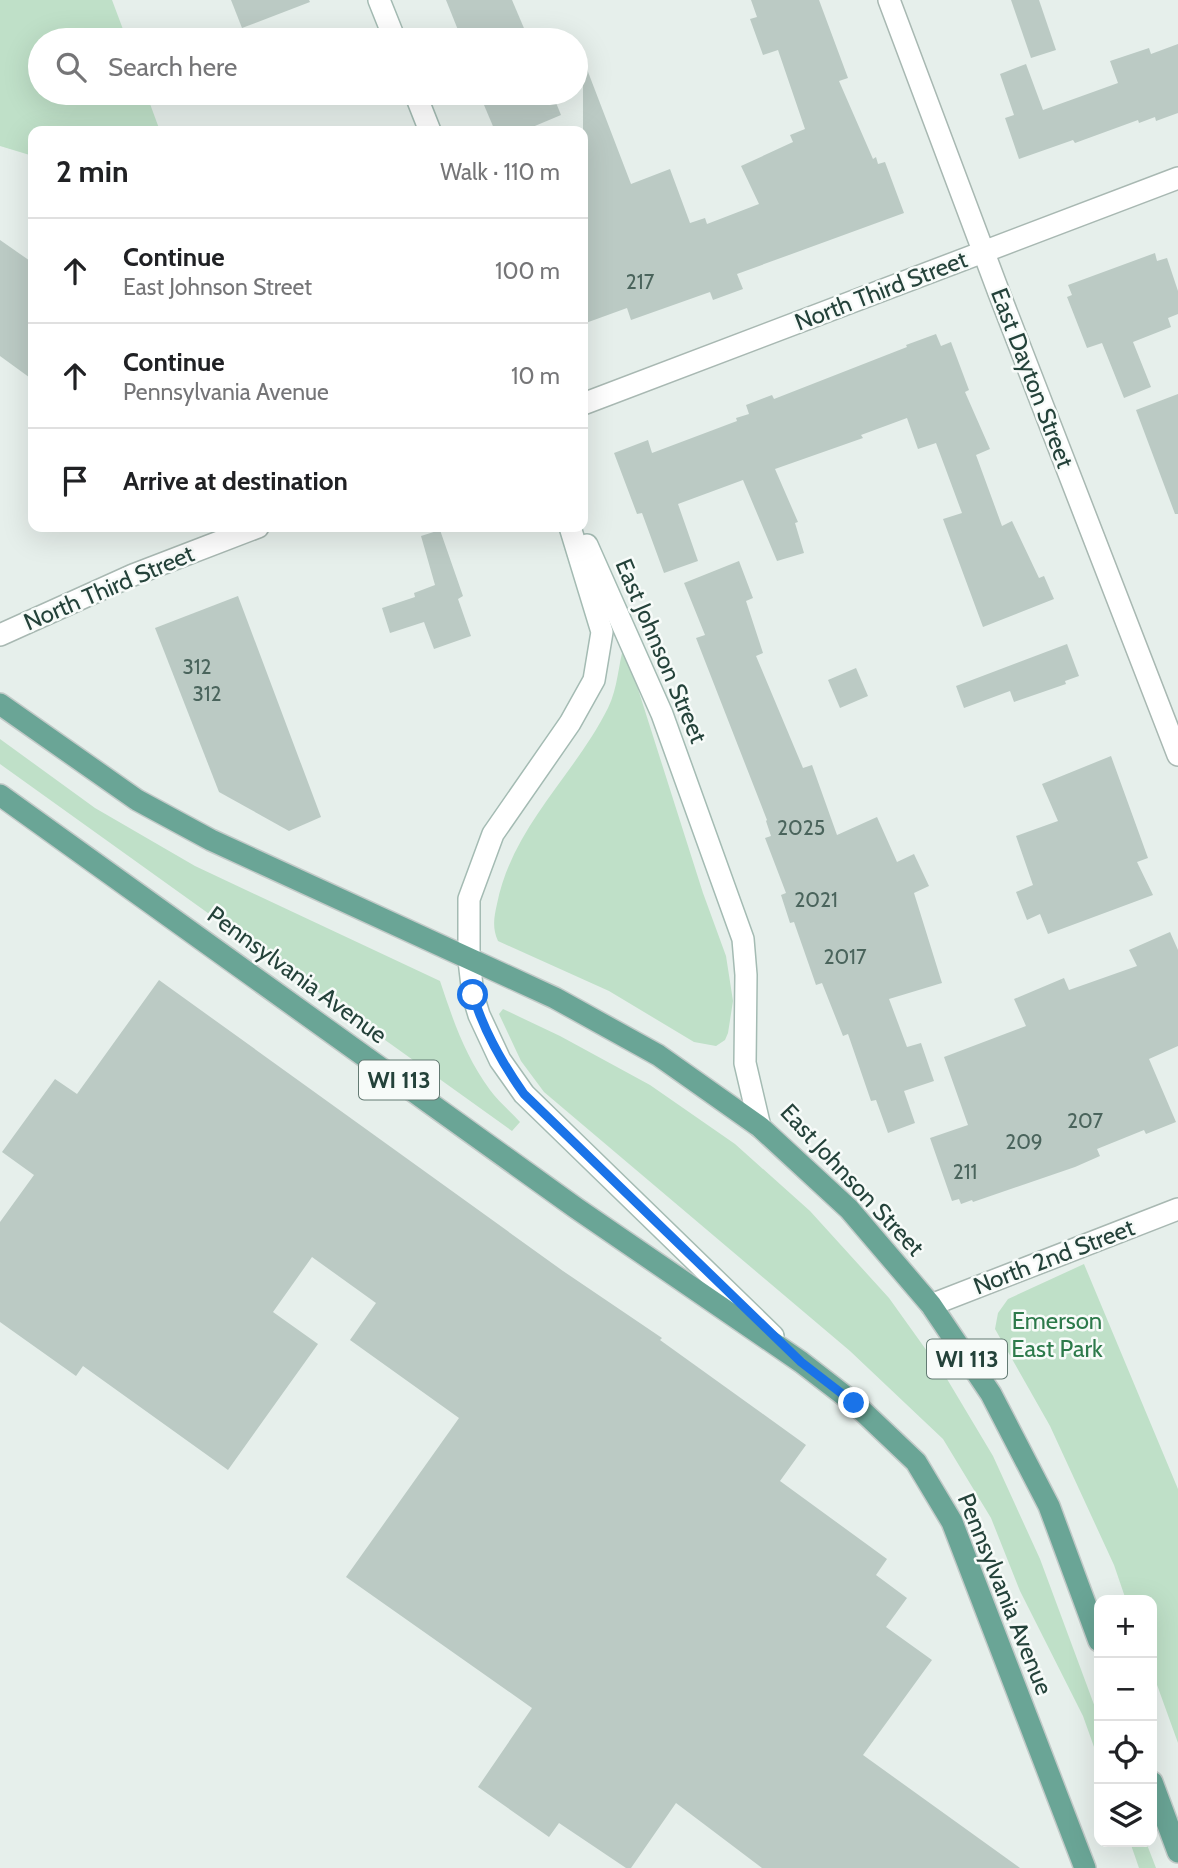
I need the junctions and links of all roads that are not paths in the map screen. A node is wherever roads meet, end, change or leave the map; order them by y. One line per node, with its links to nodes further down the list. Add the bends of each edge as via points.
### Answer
1 (379, 0): 3 (street)
2 (889, 0): 7 (street, East Dayton Street)
3 (390, 28)
4 (420, 105): 5 (street)
5 (428, 126)
6 (1178, 178): 7 (street, North Third Street)
7 (984, 251): 8 (street, North Third Street); 14 (street, East Dayton Street)
8 (588, 402)
9 (245, 532): 12 (street, North Third Street, via 133,575)
10 (572, 532): 16 (street, East Johnson Street, via 602,632 594,680 493,834 469,899)
11 (581, 532): 17 (street, East Johnson Street, via 662,714 743,939 745,1063)
12 (0, 635)
13 (0, 704): 16 (main road, WI 113, via 137,800 211,840)
14 (1178, 755)
15 (0, 795): 20 (main road, Pennsylvania Avenue / WI 113, via 576,1208)
16 (469, 960): 17 (main road, WI 113, via 555,998 658,1055); 20 (street, East Johnson Street, via 479,1015 500,1060 524,1094)
17 (760, 1127): 19 (main road, East Johnson Street / WI 113, via 849,1209)
18 (1178, 1209): 19 (street, North 2nd Street)
19 (930, 1305): 21 (main road, East Johnson Street / WI 113, via 991,1394 1049,1506)
20 (801, 1362): 24 (main road, Pennsylvania Avenue / WI 113, via 854,1403 916,1462 952,1522)
21 (1094, 1628)
22 (1153, 1784): 23 (main road)
23 (1178, 1852)
24 (1085, 1868)

